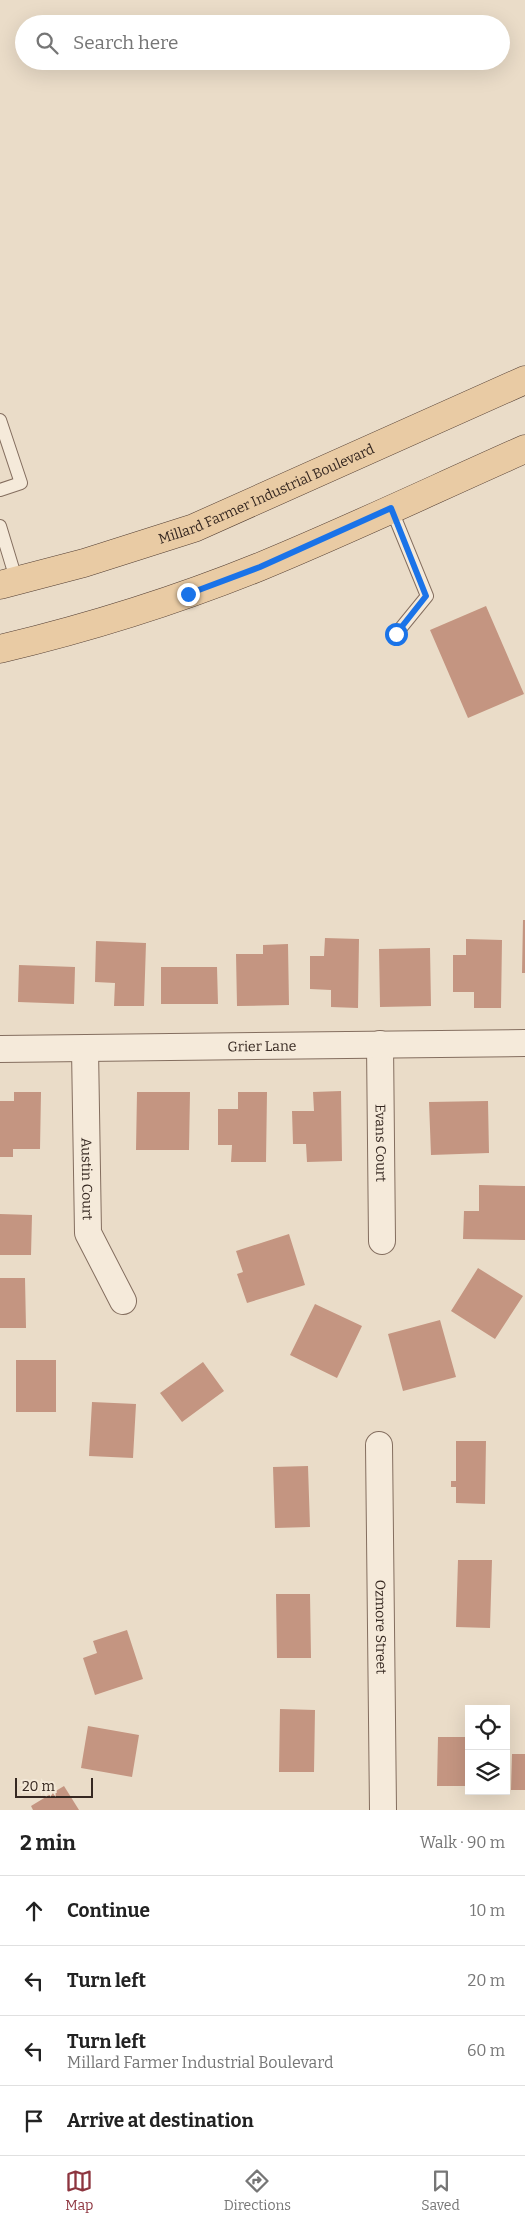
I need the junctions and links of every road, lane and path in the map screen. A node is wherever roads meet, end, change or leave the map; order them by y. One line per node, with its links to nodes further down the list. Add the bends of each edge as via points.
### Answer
1 (525, 380): 7 (main road, Millard Farmer Industrial Boulevard, via 194,528)
2 (0, 420): 4 (lane, via 21,483)
3 (525, 448): 5 (main road)
4 (0, 490)
5 (391, 508): 8 (lane, via 426,596); 9 (main road, via 260,567 188,594 116,618)
6 (0, 526): 7 (lane)
7 (8, 584)
8 (396, 634)
9 (0, 649)
10 (525, 1043): 11 (street, Grier Lane)
11 (380, 1044): 13 (street, Grier Lane); 14 (street, Evans Court)
12 (0, 1049): 13 (street, Grier Lane)
13 (85, 1049): 15 (street, Austin Court, via 88,1233)
14 (382, 1241)
15 (123, 1301)
16 (379, 1444): 17 (street, Ozmore Street)
17 (383, 1810)

